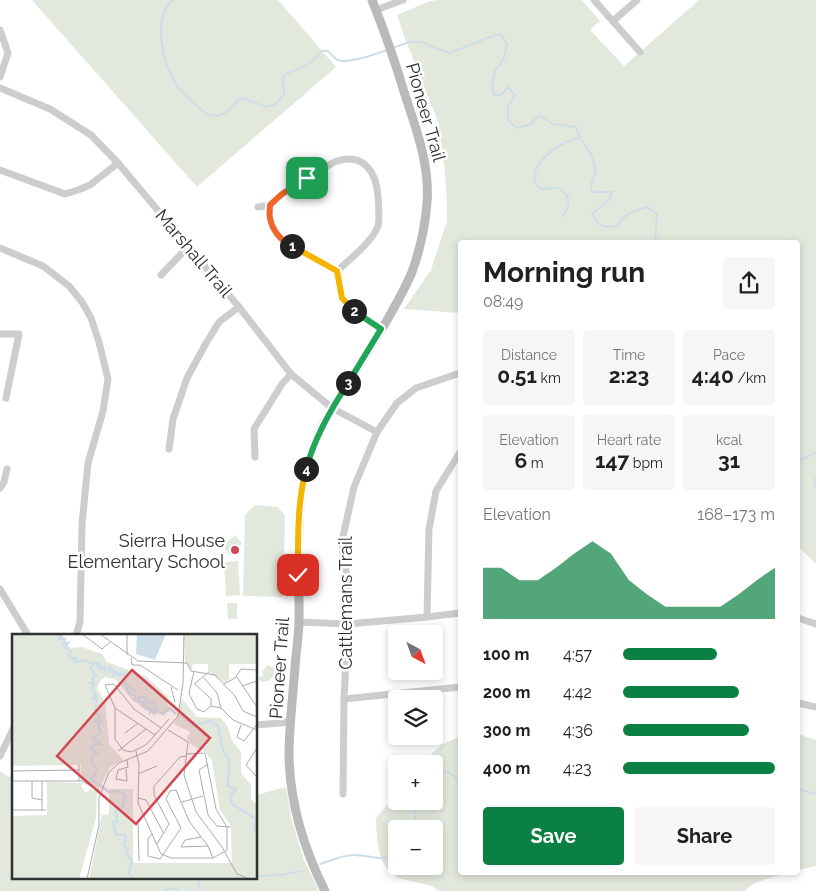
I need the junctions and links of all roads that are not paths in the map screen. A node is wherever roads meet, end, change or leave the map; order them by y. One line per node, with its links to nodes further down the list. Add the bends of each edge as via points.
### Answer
1 (372, 0): 5 (main road, Pioneer Trail)
2 (402, 0): 5 (street)
3 (594, 0): 6 (street)
4 (637, 0): 6 (street)
5 (376, 10): 20 (main road, Pioneer Trail, via 421,146 428,200 422,240 412,273)
6 (613, 21): 8 (street)
7 (0, 30): 9 (street, via 8,53)
8 (640, 52)
9 (0, 77)
10 (0, 88): 11 (street, Marshall Trail, via 50,109 91,135)
11 (118, 163): 12 (street, via 90,185 65,194); 15 (street, Marshall Trail)
12 (0, 170)
13 (270, 205): 14 (street); 17 (street, via 275,231 285,242); 17 (street, via 282,194 335,162 348,159 362,162 370,168 378,194 378,225 370,241)
14 (258, 207)
15 (188, 247): 18 (street); 19 (street, Marshall Trail)
16 (0, 248): 40 (street, via 43,266 69,286 91,318 108,379 103,411 88,463 82,524 80,622)
17 (337, 271): 20 (street, via 342,298 354,311)
18 (161, 275)
19 (239, 307): 22 (street, Marshall Trail); 27 (street, via 219,322 187,378 173,419)
20 (381, 329): 25 (main road, Pioneer Trail)
21 (0, 334): 24 (street, via 20,334)
22 (291, 374): 25 (street, Marshall Trail); 29 (street, via 254,429)
23 (458, 375): 26 (street, Cattlemans Trail, via 416,388 397,404)
24 (6, 398)
25 (332, 408): 26 (street, Marshall Trail); 36 (main road, Pioneer Trail, via 313,446 301,492 298,552)
26 (377, 432): 37 (street, Cattlemans Trail, via 354,487 342,541 347,575)
27 (169, 450)
28 (458, 455): 34 (street, via 436,491 429,529)
29 (255, 457)
30 (6, 469): 31 (street)
31 (0, 488)
32 (0, 589): 39 (street)
33 (458, 613): 34 (street)
34 (427, 617): 37 (street)
35 (800, 619): 38 (street)
36 (300, 622): 37 (street); 45 (main road, Pioneer Trail)
37 (348, 624): 42 (street, Cattlemans Trail)
38 (816, 624)
39 (27, 634)
40 (76, 634)
41 (458, 687): 42 (street)
42 (344, 699): 49 (street, Cattlemans Trail)
43 (800, 703): 44 (street)
44 (816, 707)
45 (291, 722): 46 (street); 50 (main road, Pioneer Trail, via 289,756 294,802 306,849)
46 (258, 725)
47 (12, 731): 48 (street)
48 (0, 756)
49 (343, 794)
50 (325, 891)

